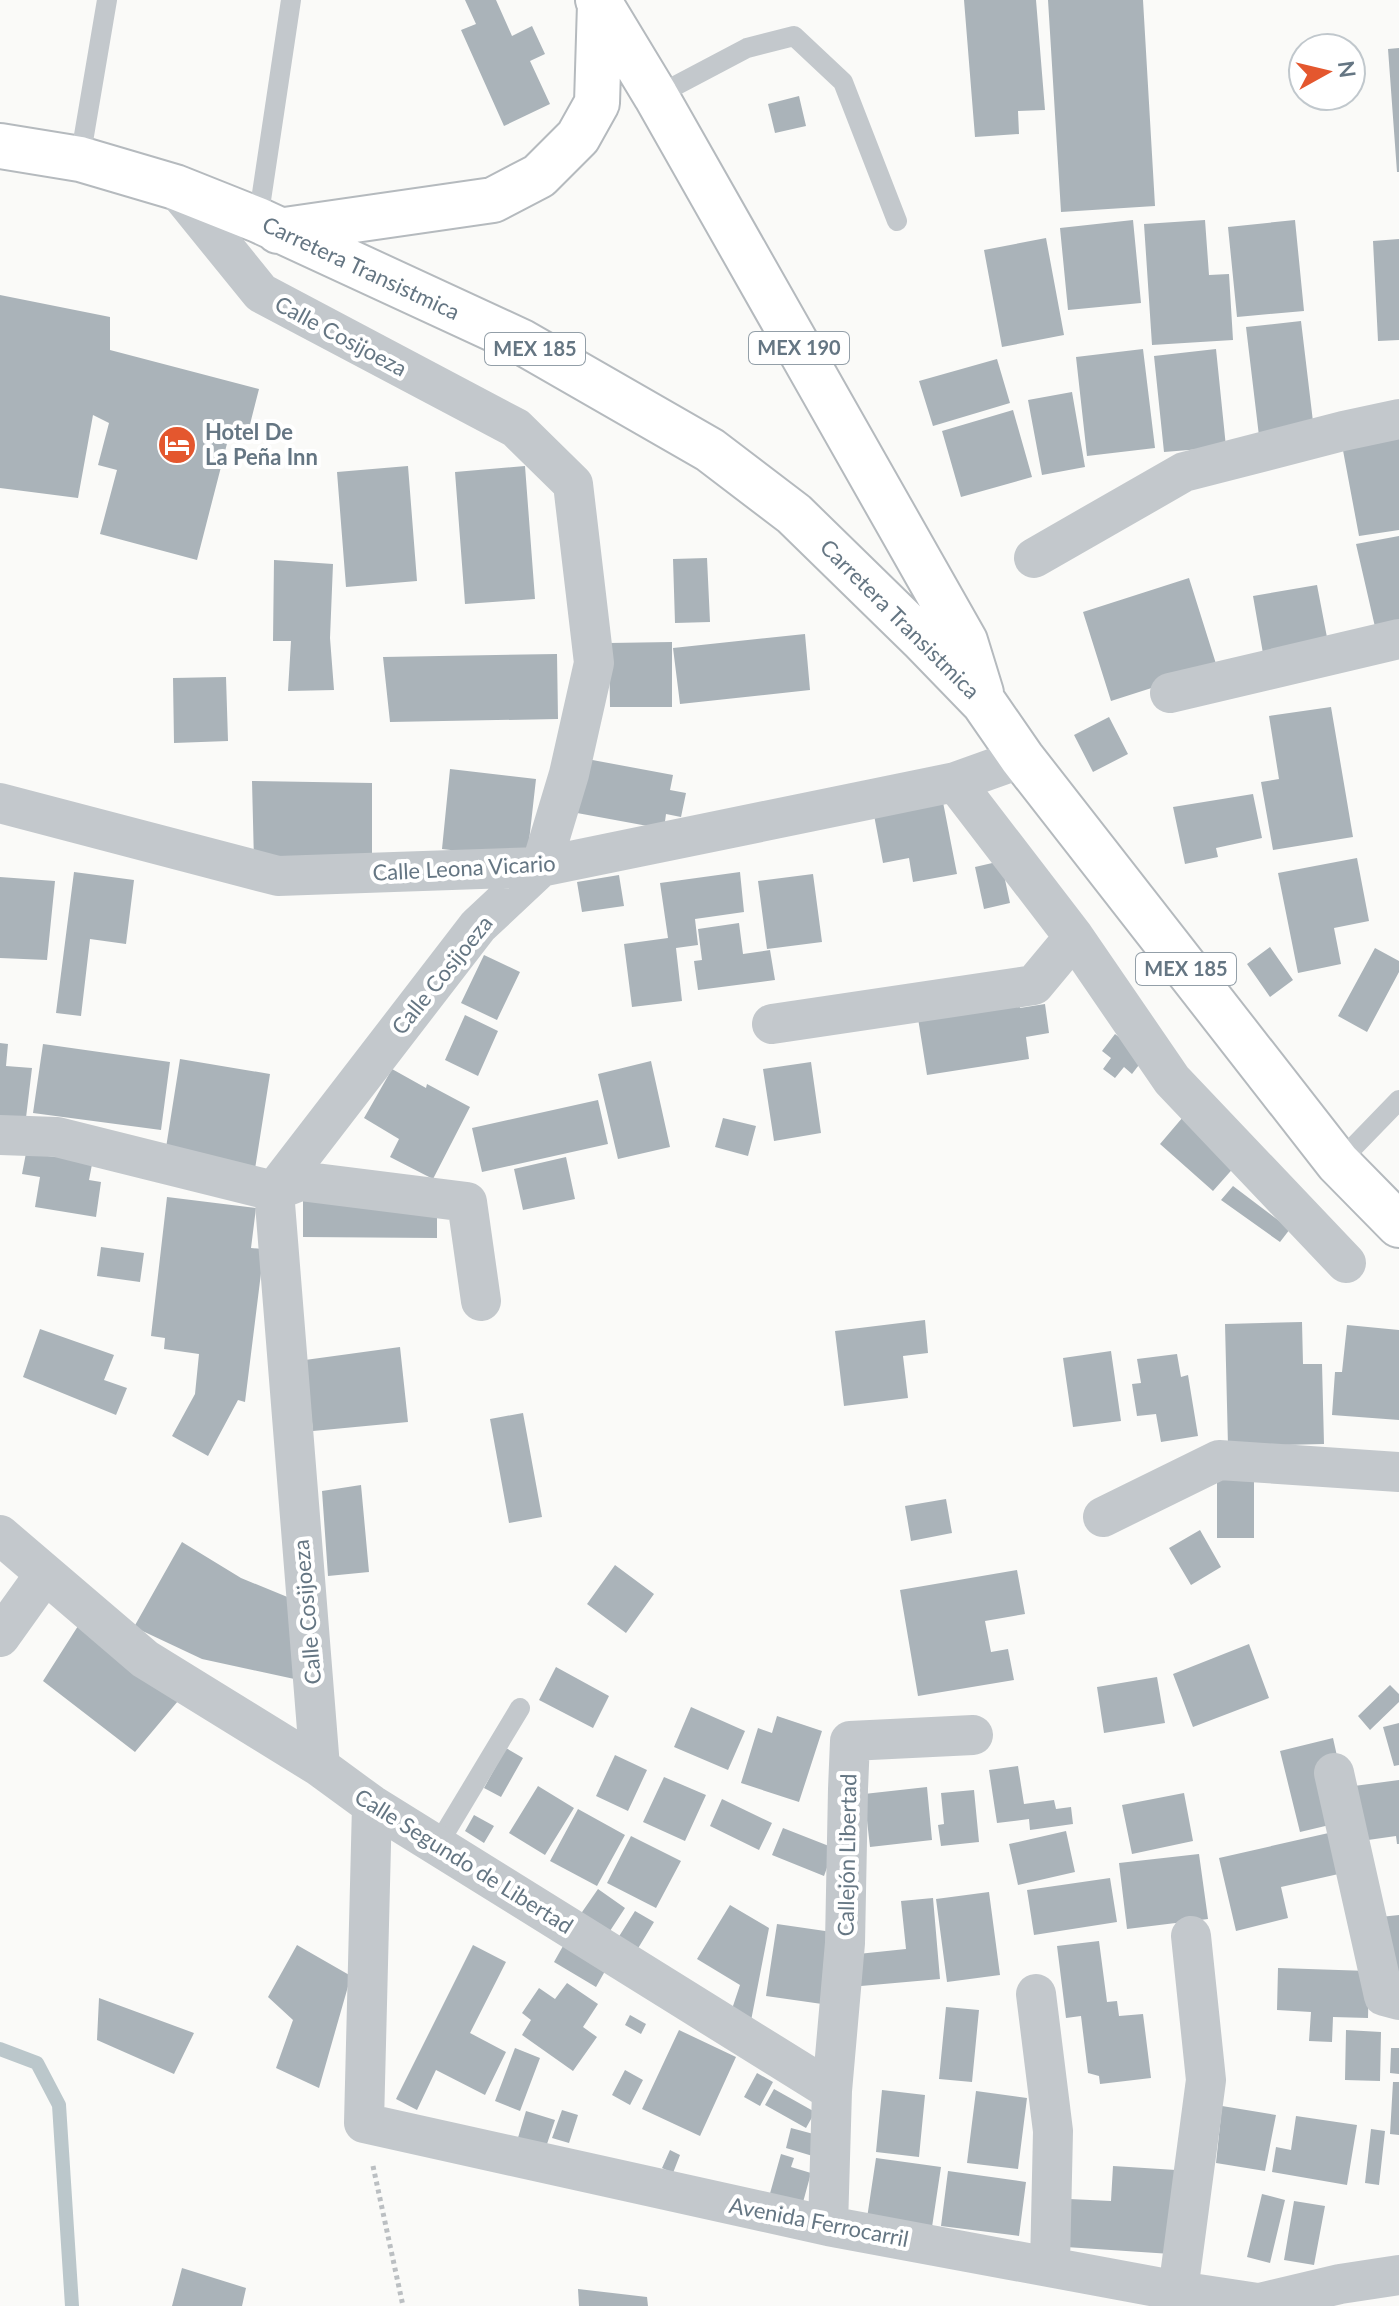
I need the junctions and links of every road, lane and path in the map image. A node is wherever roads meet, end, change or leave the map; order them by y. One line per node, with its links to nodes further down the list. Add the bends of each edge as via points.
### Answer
1 (107, 0): 6 (lane)
2 (291, 0): 9 (lane)
3 (599, 2): 4 (main road, Carretera Transistmica / MEX 190); 9 (main road, via 597,103 578,137 539,176 493,200)
4 (656, 96): 8 (lane, via 747,48 794,36 843,82); 14 (main road, Carretera Transistmica / MEX 190, via 965,641)
5 (0, 146): 6 (main road, Carretera Transistmica / MEX 185)
6 (80, 159): 7 (main road, Carretera Transistmica / MEX 185)
7 (175, 187): 9 (main road, Carretera Transistmica / MEX 185); 18 (street, Calle Cosijoeza, via 261,293 516,428 573,484 594,663)
8 (897, 221)
9 (268, 226): 14 (main road, Carretera Transistmica / MEX 185, via 522,342 710,450 794,514)
10 (1399, 419): 11 (street, via 1184,472)
11 (1034, 558)
12 (1399, 639): 13 (street)
13 (1170, 693)
14 (984, 703): 15 (main road, Carretera Transistmica / MEX 185)
15 (1022, 758): 16 (street, Calle Leona Vicario); 23 (main road, Carretera Transistmica / MEX 185)
16 (955, 782): 18 (street, Calle Leona Vicario); 19 (street)
17 (0, 803): 18 (street, Calle Leona Vicario, via 278,876)
18 (541, 867): 24 (street, Calle Cosijoeza, via 478,926)
19 (1074, 937): 20 (street, via 1034,985); 26 (street, via 1172,1080)
20 (772, 1024)
21 (1399, 1100): 23 (lane)
22 (0, 1135): 24 (street, via 57,1137)
23 (1338, 1163): 25 (main road, Carretera Transistmica / MEX 185)
24 (274, 1191): 27 (street, via 300,1181 467,1202); 35 (street, Calle Cosijoeza)
25 (1399, 1225)
26 (1346, 1263)
27 (481, 1301)
28 (1399, 1472): 29 (street, via 1219,1460)
29 (1103, 1517)
30 (0, 1535): 31 (street, Calle Segundo de Libertad)
31 (45, 1574): 32 (street); 35 (street, Calle Segundo de Libertad, via 145,1659)
32 (0, 1637)
33 (520, 1708): 38 (lane)
34 (973, 1735): 42 (street, Callejón Libertad, via 850,1741 845,1943)
35 (320, 1767): 37 (street, Calle Segundo de Libertad)
36 (1334, 1773): 41 (street, via 1384,1996)
37 (372, 1805): 38 (street, Calle Segundo de Libertad); 43 (street)
38 (437, 1846): 42 (street, Calle Segundo de Libertad)
39 (1191, 1936): 47 (street, via 1206,2080)
40 (1036, 1994): 45 (street, via 1053,2131)
41 (1399, 2000)
42 (832, 2091): 44 (street)
43 (364, 2123): 44 (street, Avenida Ferrocarril); 49 (path)
44 (828, 2226): 45 (street, Avenida Ferrocarril)
45 (1050, 2266): 47 (street, Avenida Ferrocarril)
46 (1399, 2275): 48 (street, via 1340,2284)
47 (1178, 2291): 48 (street, Avenida Ferrocarril)
48 (1268, 2305)
49 (403, 2306)

